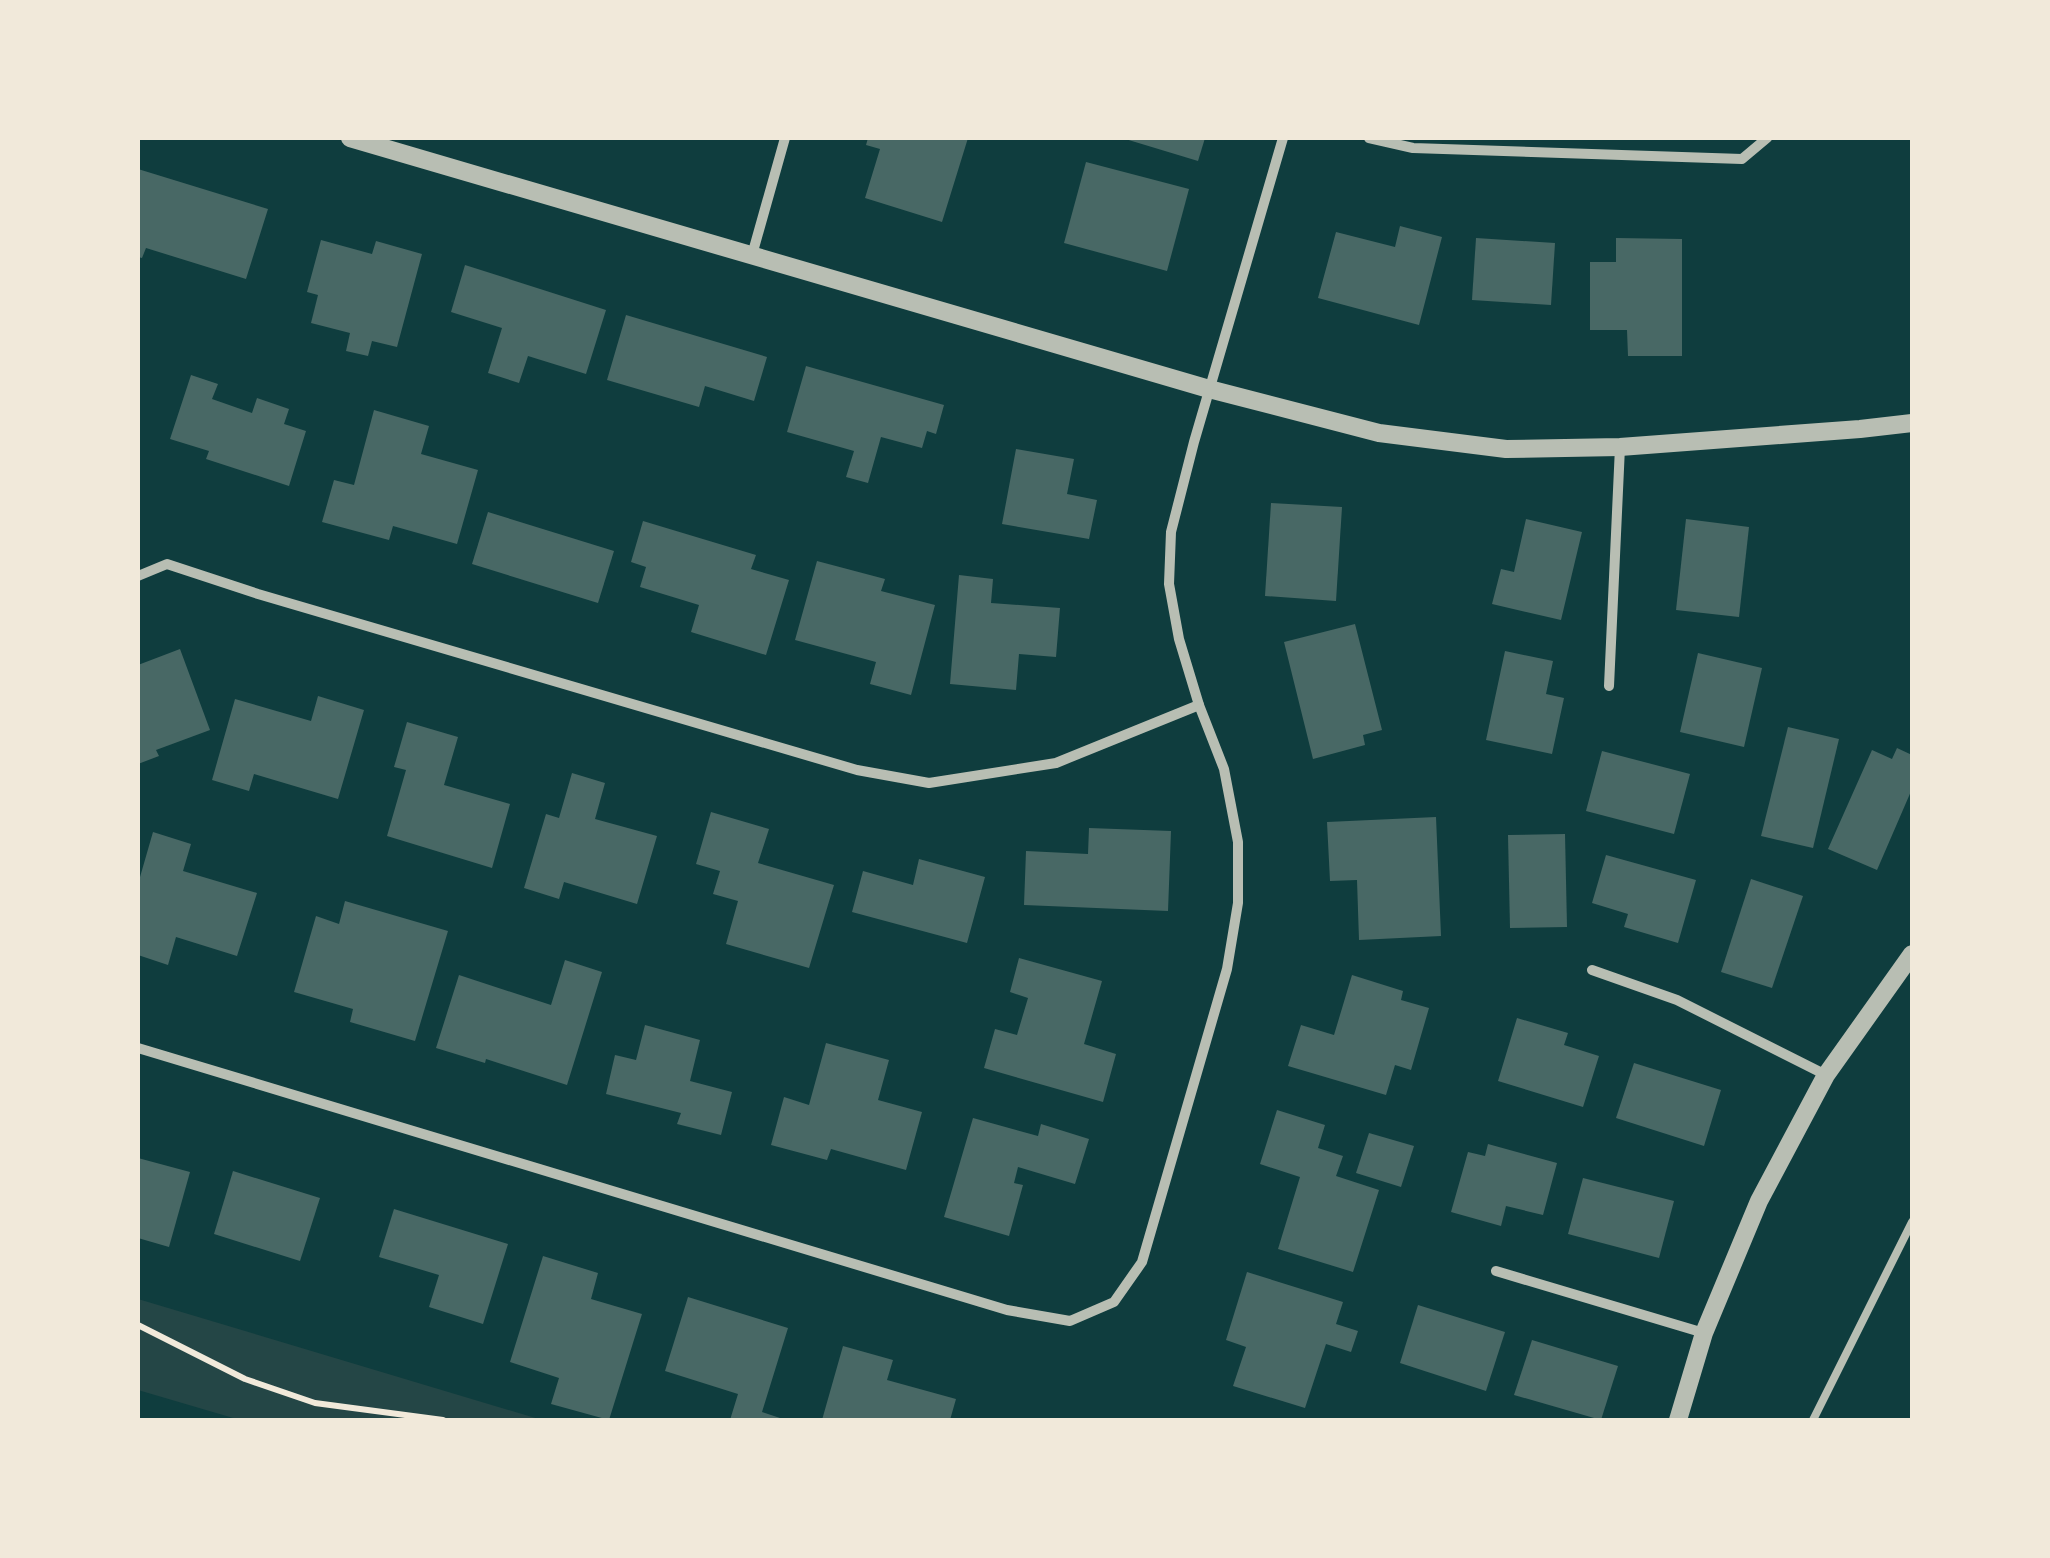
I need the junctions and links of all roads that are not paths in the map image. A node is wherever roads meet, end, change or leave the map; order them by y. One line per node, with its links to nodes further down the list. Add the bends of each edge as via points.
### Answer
1 (350, 138): 6 (street)
2 (785, 138): 6 (street)
3 (1283, 138): 7 (street)
4 (1369, 138): 5 (street, via 1413,148 1742,159)
5 (1767, 138)
6 (752, 256): 7 (street)
7 (1210, 388): 9 (street, via 1379,433 1506,449); 12 (street, via 1171,532 1169,584)
8 (1912, 423): 9 (street)
9 (1620, 448): 11 (street)
10 (138, 576): 12 (street, via 168,564 857,770 929,783 1056,763)
11 (1609, 686)
12 (1198, 705): 15 (street, via 1224,768 1238,842 1238,902 1227,969 1142,1262 1114,1302 1070,1321 1007,1310)
13 (1912, 954): 16 (street)
14 (1592, 970): 16 (street, via 1677,1000)
15 (138, 1048)
16 (1826, 1075): 19 (street, via 1759,1200)
17 (1912, 1222): 21 (lane)
18 (1496, 1272): 19 (street)
19 (1704, 1333): 20 (street)
20 (1678, 1420)
21 (1813, 1420)

